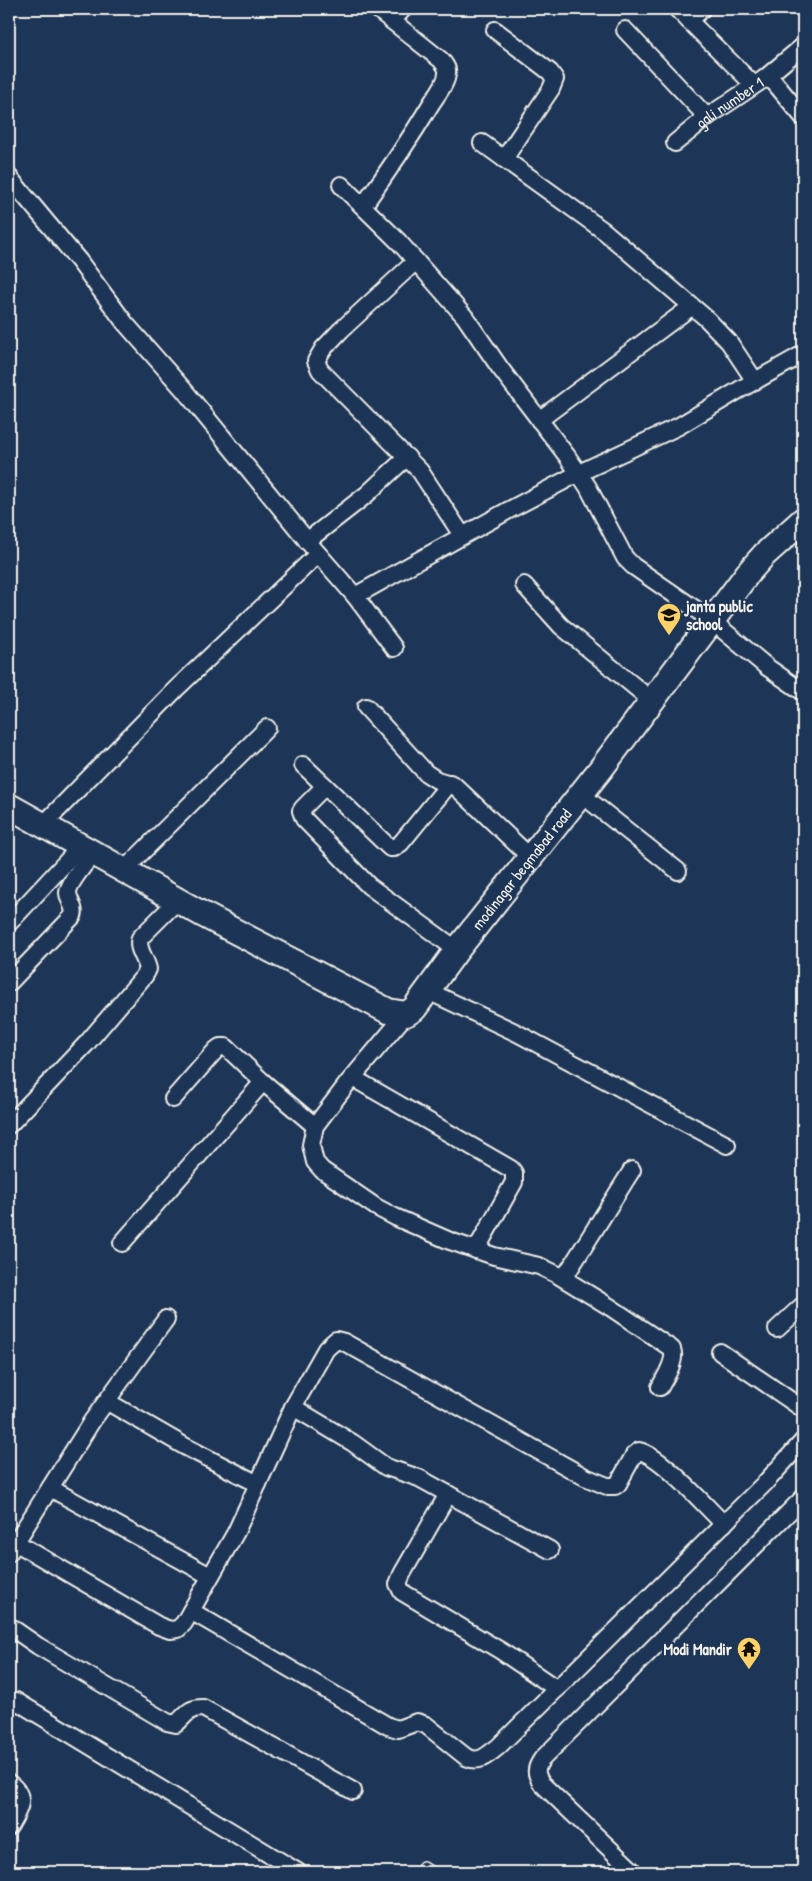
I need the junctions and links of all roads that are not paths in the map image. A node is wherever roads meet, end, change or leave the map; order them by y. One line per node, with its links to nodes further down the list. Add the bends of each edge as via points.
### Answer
1 (377, 9): 5 (street)
2 (403, 9): 5 (street)
3 (677, 9): 6 (street)
4 (702, 9): 6 (street)
5 (392, 21): 18 (street, via 441,60 448,73 412,136)
6 (689, 22): 10 (street)
7 (495, 30): 15 (street, via 555,79)
8 (625, 30): 11 (street)
9 (803, 46): 10 (street)
10 (759, 82): 11 (street, gali number 1); 12 (street, gali number 1, via 774,82)
11 (707, 117): 13 (street, gali number 1)
12 (803, 118)
13 (675, 143)
14 (482, 144): 15 (street)
15 (504, 159): 20 (street, via 604,232)
16 (9, 177): 28 (street, via 79,261 125,323)
17 (341, 185): 18 (street)
18 (363, 206): 19 (street)
19 (416, 261): 23 (street, via 465,317); 24 (street, via 341,330 316,361 320,370)
20 (691, 307): 22 (street, via 716,327); 23 (street)
21 (803, 354): 22 (street)
22 (755, 381): 25 (street, via 679,426)
23 (539, 420): 25 (street)
24 (407, 457): 27 (street, via 420,471); 28 (street, via 366,495)
25 (579, 474): 27 (street); 32 (street, via 625,558)
26 (803, 520): 32 (street, modinagar begmabad road, via 764,555)
27 (462, 536): 31 (street)
28 (307, 541): 29 (street)
29 (318, 554): 31 (street); 43 (street, via 171,695)
30 (524, 585): 35 (street, via 561,626)
31 (355, 596): 33 (street)
32 (712, 620): 34 (street, via 767,667); 35 (street, modinagar begmabad road)
33 (394, 648)
34 (803, 692)
35 (651, 700): 41 (street, modinagar begmabad road)
36 (366, 707): 39 (street, via 426,773)
37 (267, 728): 46 (street)
38 (303, 765): 40 (street)
39 (450, 783): 40 (street, via 394,848 386,846); 45 (street)
40 (325, 786): 50 (street, via 301,811 304,819 369,886)
41 (581, 794): 45 (street, modinagar begmabad road); 47 (street)
42 (9, 806): 43 (street)
43 (43, 825): 44 (street)
44 (87, 850): 46 (street); 49 (street); 51 (street, via 69,887 73,916)
45 (530, 857): 50 (street, modinagar begmabad road)
46 (124, 870): 48 (street)
47 (678, 871)
48 (171, 896): 53 (street, via 388,1011); 57 (street, via 138,944 148,968 145,975 87,1043)
49 (9, 923)
50 (457, 950): 52 (street, modinagar begmabad road)
51 (9, 983)
52 (428, 991): 53 (street, modinagar begmabad road); 59 (street, via 517,1033)
53 (406, 1014): 54 (street)
54 (353, 1078): 58 (street); 62 (street, via 514,1173 514,1182)
55 (263, 1082): 56 (street, via 223,1047 216,1050); 58 (street); 61 (street)
56 (173, 1099)
57 (9, 1125)
58 (315, 1126): 62 (street, via 311,1145 315,1162 322,1170 395,1217)
59 (727, 1145)
60 (632, 1170): 63 (street)
61 (122, 1243)
62 (476, 1250): 63 (street, via 539,1266)
63 (564, 1278): 68 (street, via 672,1349 673,1362)
64 (803, 1305): 66 (street)
65 (166, 1319): 69 (street)
66 (777, 1329)
67 (720, 1352): 71 (street)
68 (660, 1387)
69 (108, 1402): 73 (street, via 186,1448); 74 (street, via 92,1421)
70 (293, 1407): 73 (street); 75 (street, via 386,1467 419,1478); 77 (street, via 326,1349 336,1340 344,1342 585,1477 607,1486 618,1484 634,1455 639,1451 648,1453)
71 (803, 1409)
72 (803, 1441): 77 (street)
73 (258, 1484): 80 (street, via 236,1532)
74 (50, 1488): 78 (street); 80 (street)
75 (448, 1494): 79 (street); 83 (street, via 402,1574 398,1584 402,1592 501,1650)
76 (803, 1498): 89 (street, via 542,1758 536,1768 542,1784)
77 (724, 1524): 83 (street)
78 (13, 1539): 81 (street, via 158,1626 178,1629)
79 (550, 1550)
80 (210, 1576): 81 (street)
81 (190, 1611): 83 (street, via 388,1726 398,1729 417,1722 426,1725 474,1760 483,1759 498,1747)
82 (9, 1626): 86 (street, via 166,1722 176,1724 194,1708 203,1708)
83 (556, 1689)
84 (16, 1701): 88 (street)
85 (9, 1784): 87 (street, via 21,1798)
86 (353, 1791)
87 (9, 1827)
88 (298, 1872)
89 (634, 1872)

